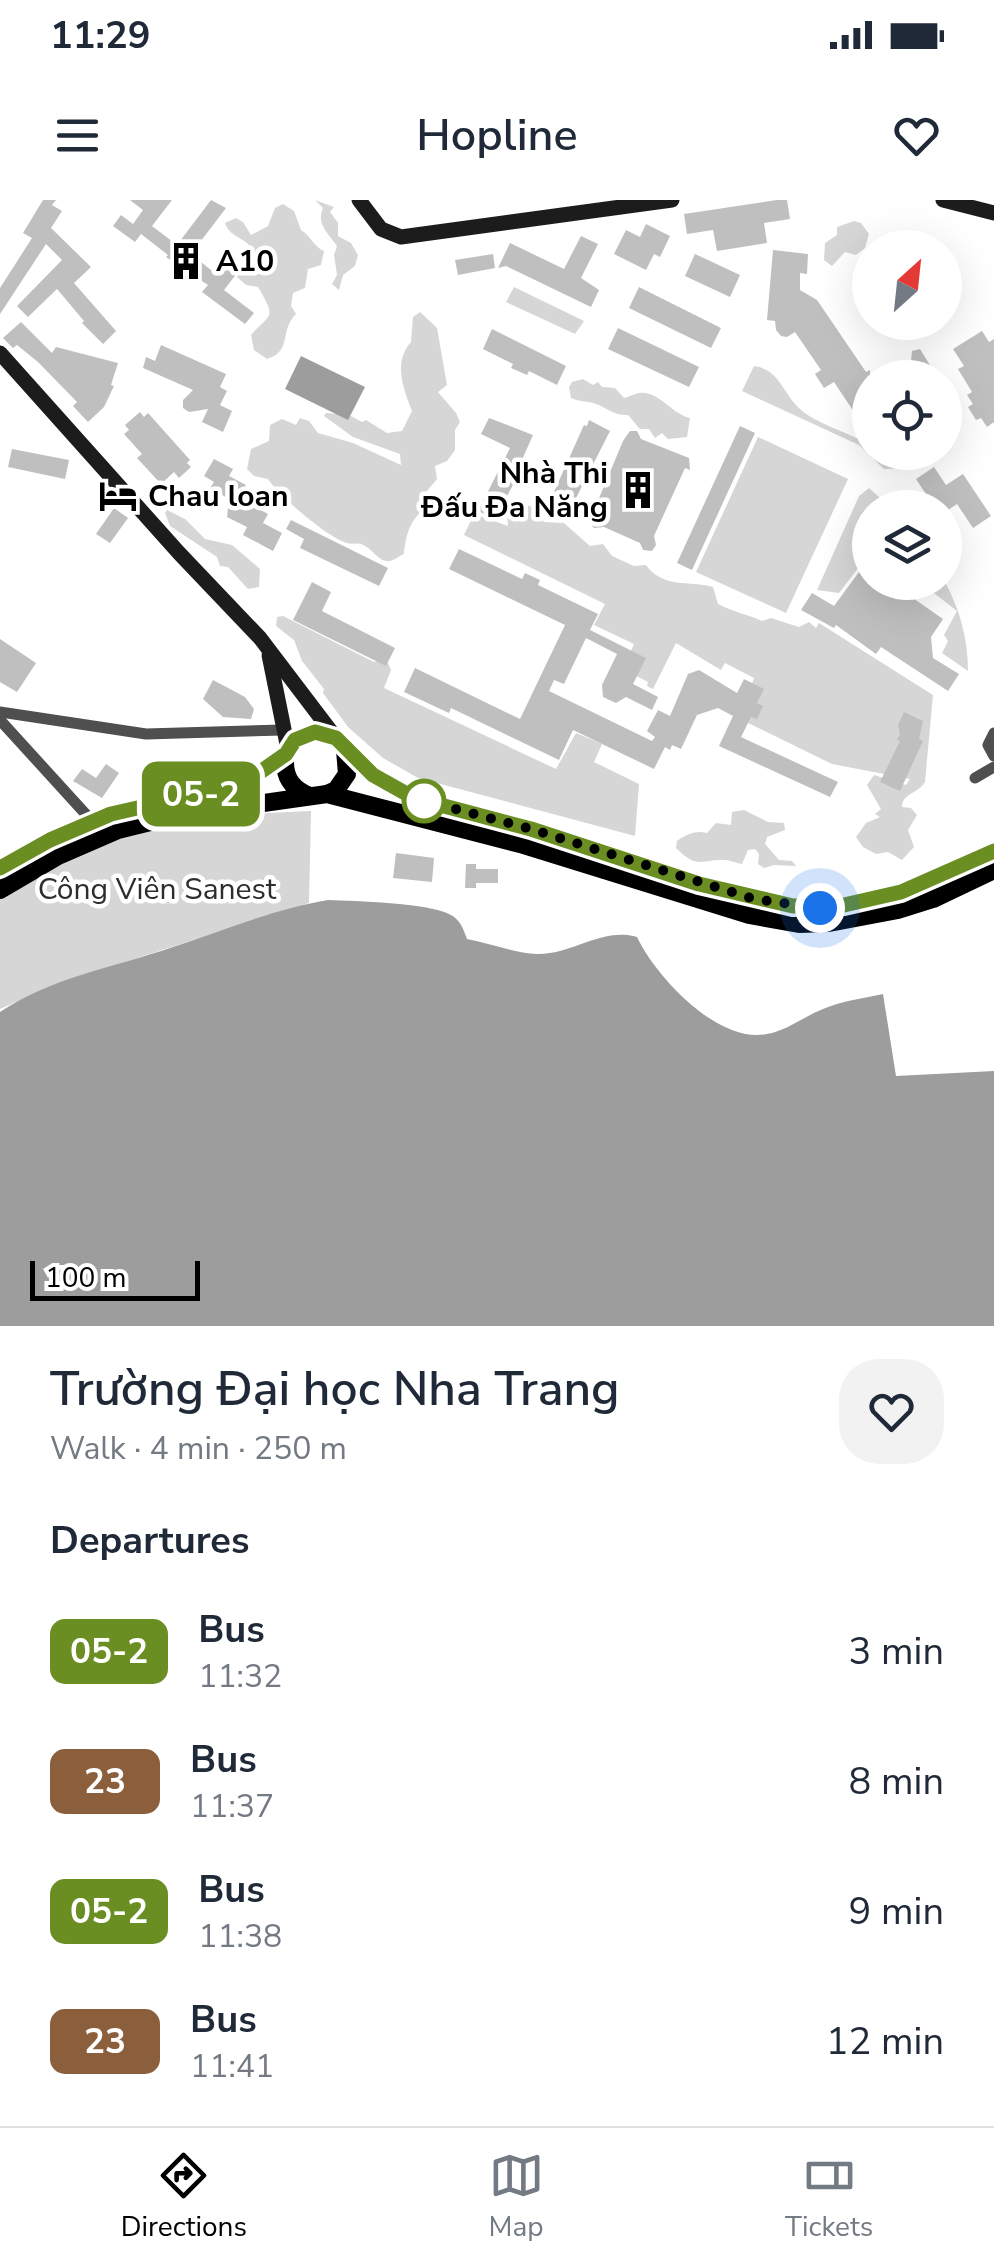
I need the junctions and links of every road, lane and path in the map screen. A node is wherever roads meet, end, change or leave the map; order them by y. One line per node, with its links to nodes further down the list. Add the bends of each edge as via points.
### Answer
1 (360, 200): 4 (main road, via 381,230 401,236)
2 (672, 200): 4 (main road)
3 (942, 200): 5 (main road)
4 (573, 206)
5 (994, 213)
6 (0, 353): 7 (main road)
7 (260, 638): 10 (main road, via 274,669); 12 (main road)
8 (0, 712): 10 (street, via 146,734)
9 (0, 720): 19 (street)
10 (283, 730): 13 (main road)
11 (994, 733): 14 (street, via 988,745)
12 (339, 742): 13 (main road, via 304,734); 17 (main road, via 348,754 348,774); 24 (main road, via 373,775 414,798 754,899 844,905)
13 (287, 752): 17 (main road, via 285,772 294,788); 19 (main road, via 243,784)
14 (994, 756)
15 (994, 767): 16 (street)
16 (975, 778)
17 (319, 795): 18 (main road); 20 (main road)
18 (218, 809): 20 (main road, via 317,804); 25 (main road, via 99,837)
19 (92, 820): 22 (main road)
20 (469, 832): 24 (main road, via 799,924 898,910)
21 (994, 851): 24 (main road)
22 (4, 864)
23 (994, 870): 24 (main road)
24 (962, 877)
25 (0, 890)

